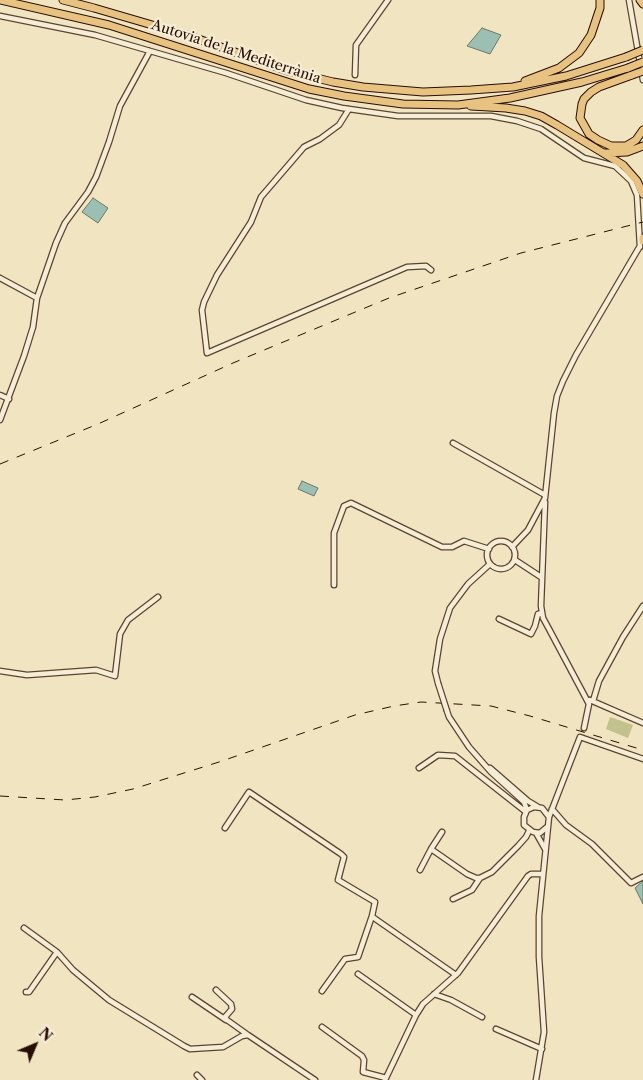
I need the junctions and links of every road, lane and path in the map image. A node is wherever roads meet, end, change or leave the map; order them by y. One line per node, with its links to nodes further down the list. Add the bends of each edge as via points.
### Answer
1 (0, 0): 17 (highway, Autovia de la Mediterrània, via 109,25 309,89 403,104)
2 (63, 0): 16 (highway, Autovia de la Mediterrània, via 155,25 288,71 334,82 423,92)
3 (388, 0): 14 (street, via 356,45)
4 (600, 0): 16 (highway, via 591,35 579,53 559,68)
5 (628, 0): 15 (street)
6 (640, 0): 7 (highway)
7 (643, 4)
8 (0, 16): 10 (street, via 95,35)
9 (643, 50): 16 (highway, Autovia de la Mediterrània, bridge, via 566,76)
10 (150, 51): 18 (street, via 306,100); 26 (street, via 120,106 96,177 65,223)
11 (643, 62): 12 (highway, Autovia de la Mediterrània, bridge)
12 (630, 71): 13 (highway, bridge); 17 (highway, Autovia de la Mediterrània, via 551,90); 19 (highway, via 591,92 584,99 580,118 589,134 611,146 626,146)
13 (643, 71)
14 (355, 75)
15 (643, 80)
16 (513, 87)
17 (458, 105): 21 (highway, via 524,111 557,125)
18 (349, 109): 23 (street, via 398,116 490,116 541,129 584,158 615,166 632,181 638,195); 24 (street, via 340,126 304,147 261,197 251,222 204,302 207,353 407,267 426,266)
19 (643, 130)
20 (643, 146): 21 (highway, via 627,152)
21 (605, 153): 22 (highway, via 632,174)
22 (643, 194)
23 (642, 241): 31 (street, via 576,355 557,396)
24 (431, 270)
25 (0, 278): 26 (street)
26 (38, 298): 28 (street, via 33,327)
27 (0, 395): 28 (street)
28 (9, 399): 29 (street)
29 (0, 420)
30 (453, 443): 31 (street)
31 (545, 496): 32 (street, via 528,530); 36 (street)
32 (512, 546): 33 (street, via 499,541); 34 (street)
33 (489, 549): 35 (street); 37 (street, via 464,541 442,547 350,503 344,506 334,534)
34 (515, 560): 35 (street, via 506,569 497,569); 36 (street)
35 (490, 564): 48 (street, bridge, via 468,584 450,608 440,639 435,671 449,717)
36 (541, 576): 40 (street)
37 (334, 585)
38 (158, 597): 42 (street, via 128,620 120,634 115,676 96,670 27,675)
39 (643, 606): 44 (street, via 622,637 599,681)
40 (542, 613): 41 (street, via 538,614 530,634); 43 (street)
41 (499, 619)
42 (0, 671)
43 (587, 698): 44 (street); 46 (street, via 589,704)
44 (593, 701): 45 (street)
45 (643, 723)
46 (584, 728)
47 (643, 759): 51 (street, via 580,737)
48 (486, 766): 50 (street); 52 (street, via 524,802)
49 (419, 768): 52 (street, via 438,755 455,756)
50 (538, 807): 52 (street); 53 (street)
51 (552, 809): 53 (street); 63 (street, via 631,883)
52 (527, 811): 56 (street, via 523,821)
53 (549, 816): 54 (street)
54 (548, 826): 58 (street); 60 (street)
55 (225, 828): 66 (street, via 249,792 344,857 338,880 375,902)
56 (529, 831): 58 (street); 64 (street, via 492,872)
57 (442, 832): 59 (street)
58 (536, 833): 60 (street)
59 (431, 849): 61 (street); 64 (street, via 467,874)
60 (546, 850): 62 (street)
61 (420, 870)
62 (543, 874): 70 (street, via 528,876); 82 (street, via 539,916)
63 (643, 877)
64 (480, 878): 65 (street, via 472,890)
65 (453, 899)
66 (372, 916): 70 (street); 73 (street, via 358,957 345,959)
67 (24, 928): 68 (street)
68 (57, 952): 72 (street); 81 (street, via 109,1000 190,1049 223,1047)
69 (358, 974): 76 (street)
70 (456, 975): 74 (street)
71 (216, 990): 78 (street, via 231,1004 232,1009 225,1017)
72 (26, 992)
73 (322, 992)
74 (434, 994): 76 (street); 77 (street)
75 (192, 997): 78 (street)
76 (416, 1015): 84 (street)
77 (482, 1017)
78 (227, 1020): 81 (street)
79 (322, 1027): 84 (street, via 362,1056 363,1072)
80 (496, 1029): 82 (street)
81 (248, 1035): 86 (street)
82 (542, 1049): 87 (street)
83 (197, 1076): 85 (street)
84 (386, 1079)
85 (202, 1080)
86 (315, 1080)
87 (536, 1080)

